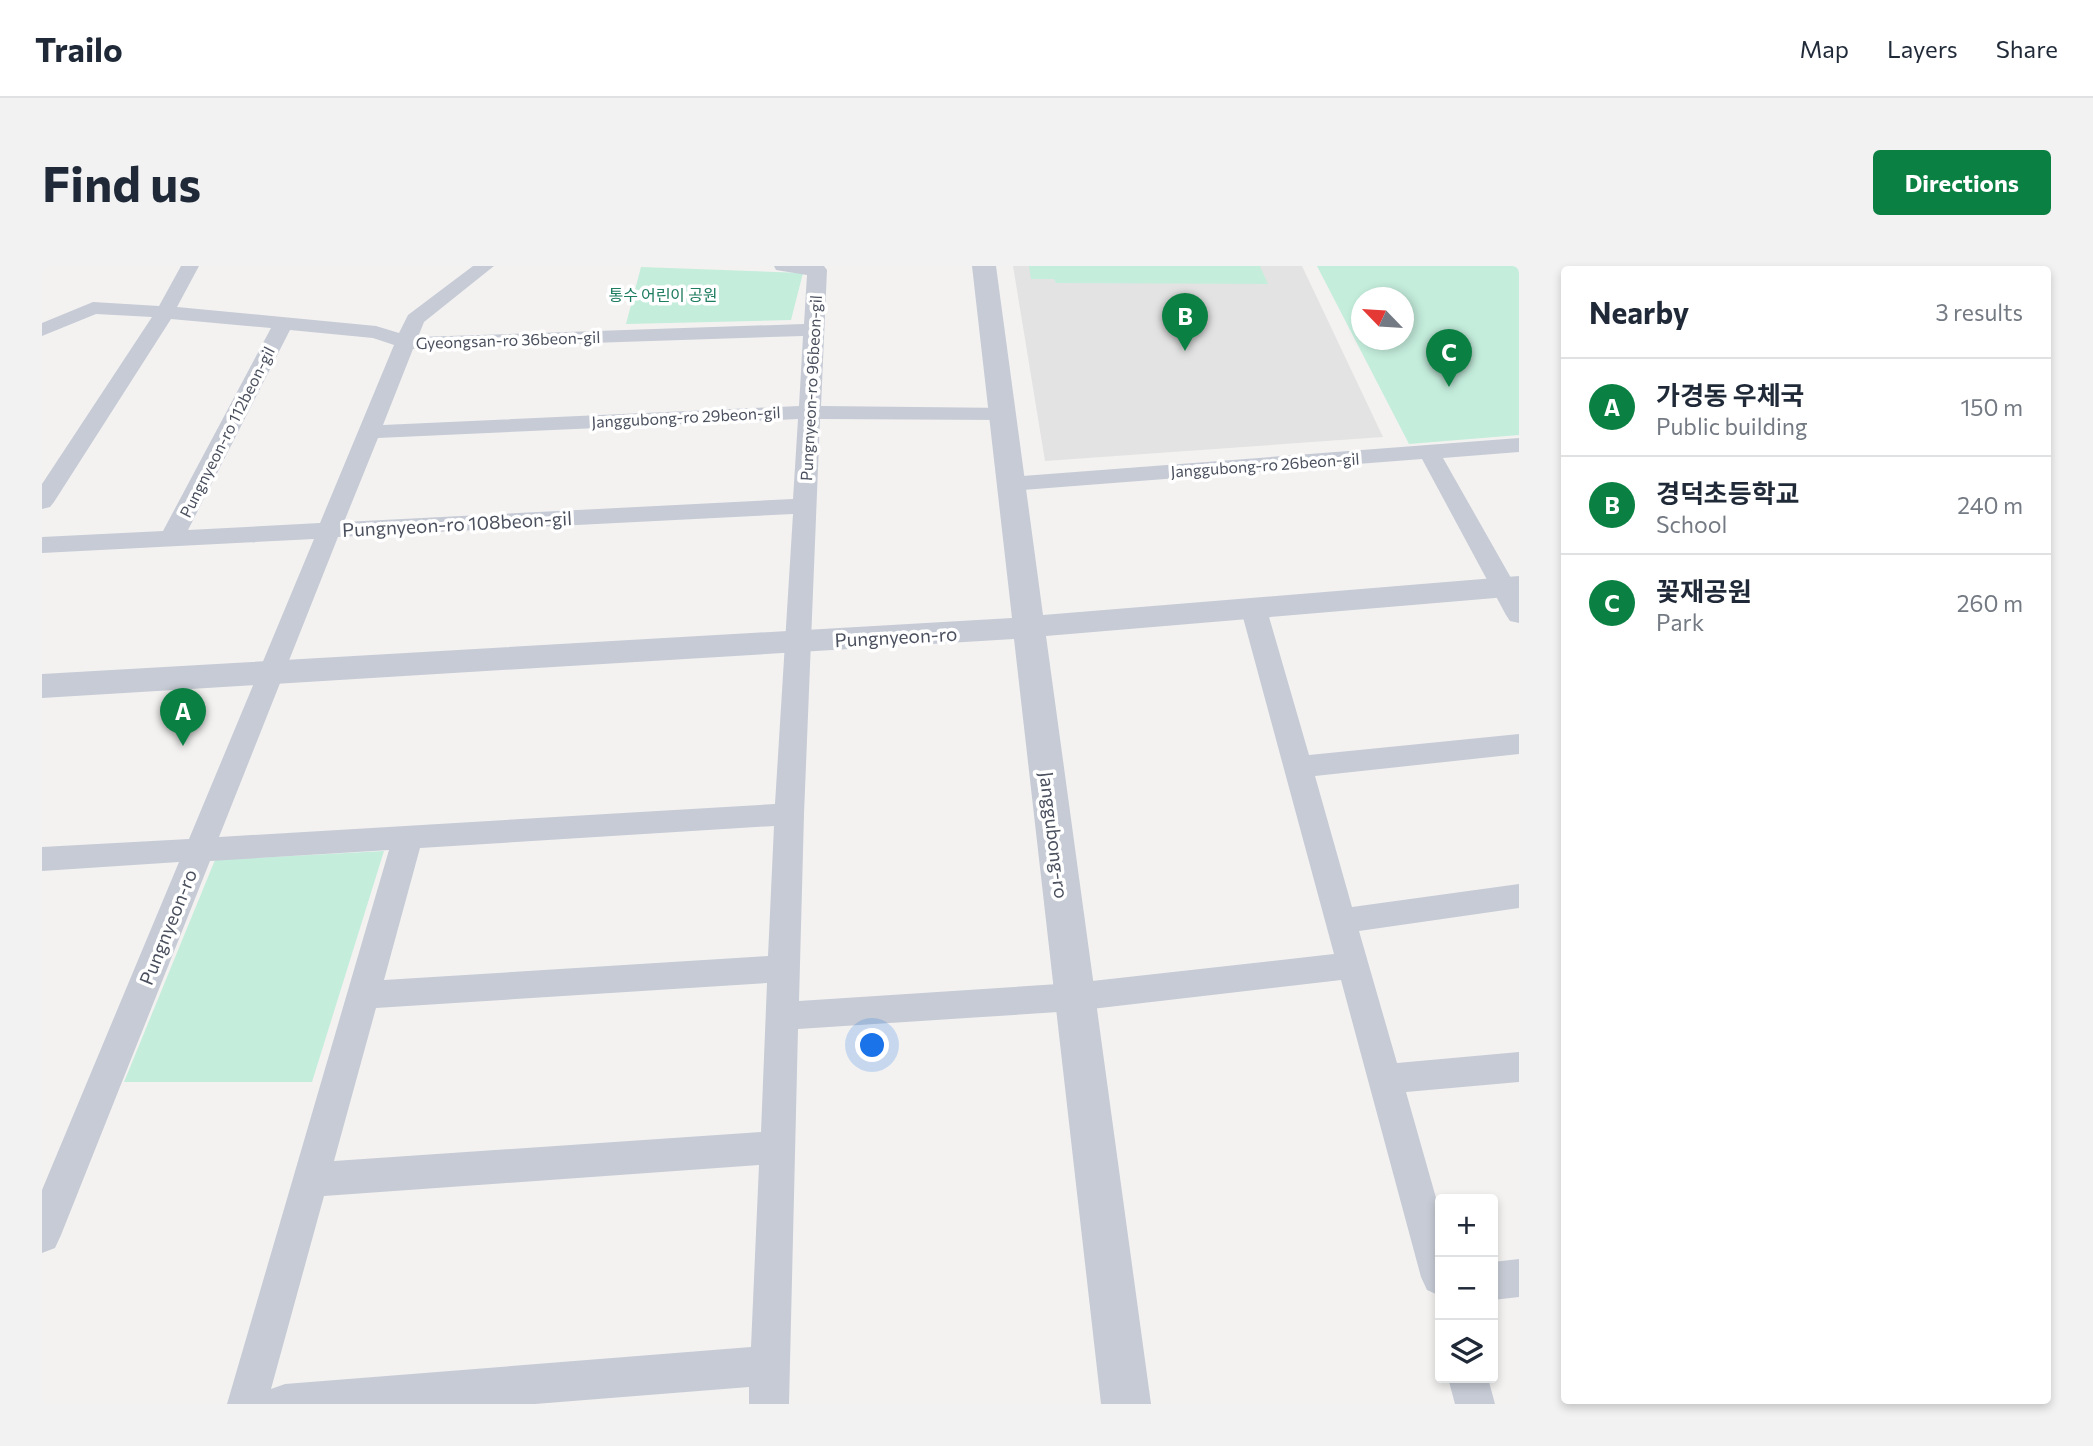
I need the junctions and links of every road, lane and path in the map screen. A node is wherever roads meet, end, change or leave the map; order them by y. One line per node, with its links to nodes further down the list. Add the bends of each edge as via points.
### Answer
1 (190, 266): 5 (street)
2 (485, 266): 9 (street, Pungnyeon-ro 108beon-gil, via 415,319)
3 (783, 266): 8 (street, Pungnyeon-ro 96beon-gil, via 817,270)
4 (984, 266): 11 (street, Janggubong-ro)
5 (165, 312): 6 (street, Gyeongsan-ro 36beon-gil); 7 (street, Gyeongsan-ro 36beon-gil, via 93,308); 16 (street)
6 (283, 324): 9 (street, Gyeongsan-ro 36beon-gil, via 376,332); 20 (street, Pungnyeon-ro 112beon-gil)
7 (42, 330)
8 (814, 330): 9 (street, Gyeongsan-ro 36beon-gil); 10 (street, Pungnyeon-ro 96beon-gil)
9 (407, 343): 12 (street, Pungnyeon-ro 108beon-gil)
10 (809, 412): 11 (street, Janggubong-ro 29beon-gil); 12 (street, Janggubong-ro 29beon-gil); 17 (street, Pungnyeon-ro 96beon-gil)
11 (1002, 413): 15 (street, Janggubong-ro)
12 (370, 432): 19 (street, Pungnyeon-ro 108beon-gil)
13 (1519, 445): 14 (street, Janggubong-ro 26beon-gil)
14 (1430, 452): 15 (street, Janggubong-ro 26beon-gil); 22 (street)
15 (1010, 484): 25 (street, Janggubong-ro)
16 (42, 502)
17 (805, 506): 18 (street, Pungnyeon-ro 96beon-gil); 26 (street, Pungnyeon-ro 96beon-gil)
18 (583, 517): 19 (street, Pungnyeon-ro 108beon-gil)
19 (330, 530): 20 (street, Pungnyeon-ro 108beon-gil); 27 (street, Pungnyeon-ro 108beon-gil)
20 (172, 537): 21 (street, Pungnyeon-ro 112beon-gil)
21 (42, 545)
22 (1512, 587): 23 (street, Pungnyeon-ro); 24 (street)
23 (1254, 610): 25 (street, Pungnyeon-ro); 30 (street)
24 (1519, 615)
25 (1028, 628): 26 (street, Pungnyeon-ro); 40 (street, Janggubong-ro)
26 (798, 642): 27 (street, Pungnyeon-ro); 31 (street, Pungnyeon-ro 96beon-gil)
27 (272, 673): 28 (street, Pungnyeon-ro); 33 (street, Pungnyeon-ro)
28 (42, 685)
29 (1519, 744): 30 (street)
30 (1298, 767): 36 (street)
31 (789, 814): 32 (street); 38 (street, Pungnyeon-ro 96beon-gil)
32 (408, 837): 33 (street); 39 (street)
33 (200, 849): 34 (street); 46 (street, Pungnyeon-ro)
34 (42, 859)
35 (1510, 897): 36 (street)
36 (1341, 921): 37 (street)
37 (1353, 965): 40 (street); 43 (street)
38 (783, 968): 39 (street); 41 (street, Pungnyeon-ro 96beon-gil)
39 (364, 995): 45 (street)
40 (1074, 997): 41 (street); 55 (street, Janggubong-ro)
41 (782, 1016): 44 (street, Pungnyeon-ro 96beon-gil)
42 (1519, 1067): 43 (street)
43 (1385, 1079): 47 (street)
44 (777, 1146): 45 (street); 50 (street, Pungnyeon-ro 96beon-gil)
45 (311, 1180): 52 (street)
46 (42, 1235)
47 (1435, 1259)
48 (1519, 1278): 49 (street)
49 (1498, 1280)
50 (770, 1365): 53 (street); 54 (street, Pungnyeon-ro 96beon-gil)
51 (1469, 1383): 56 (street)
52 (247, 1404)
53 (285, 1404)
54 (769, 1404)
55 (1126, 1404)
56 (1475, 1404)

